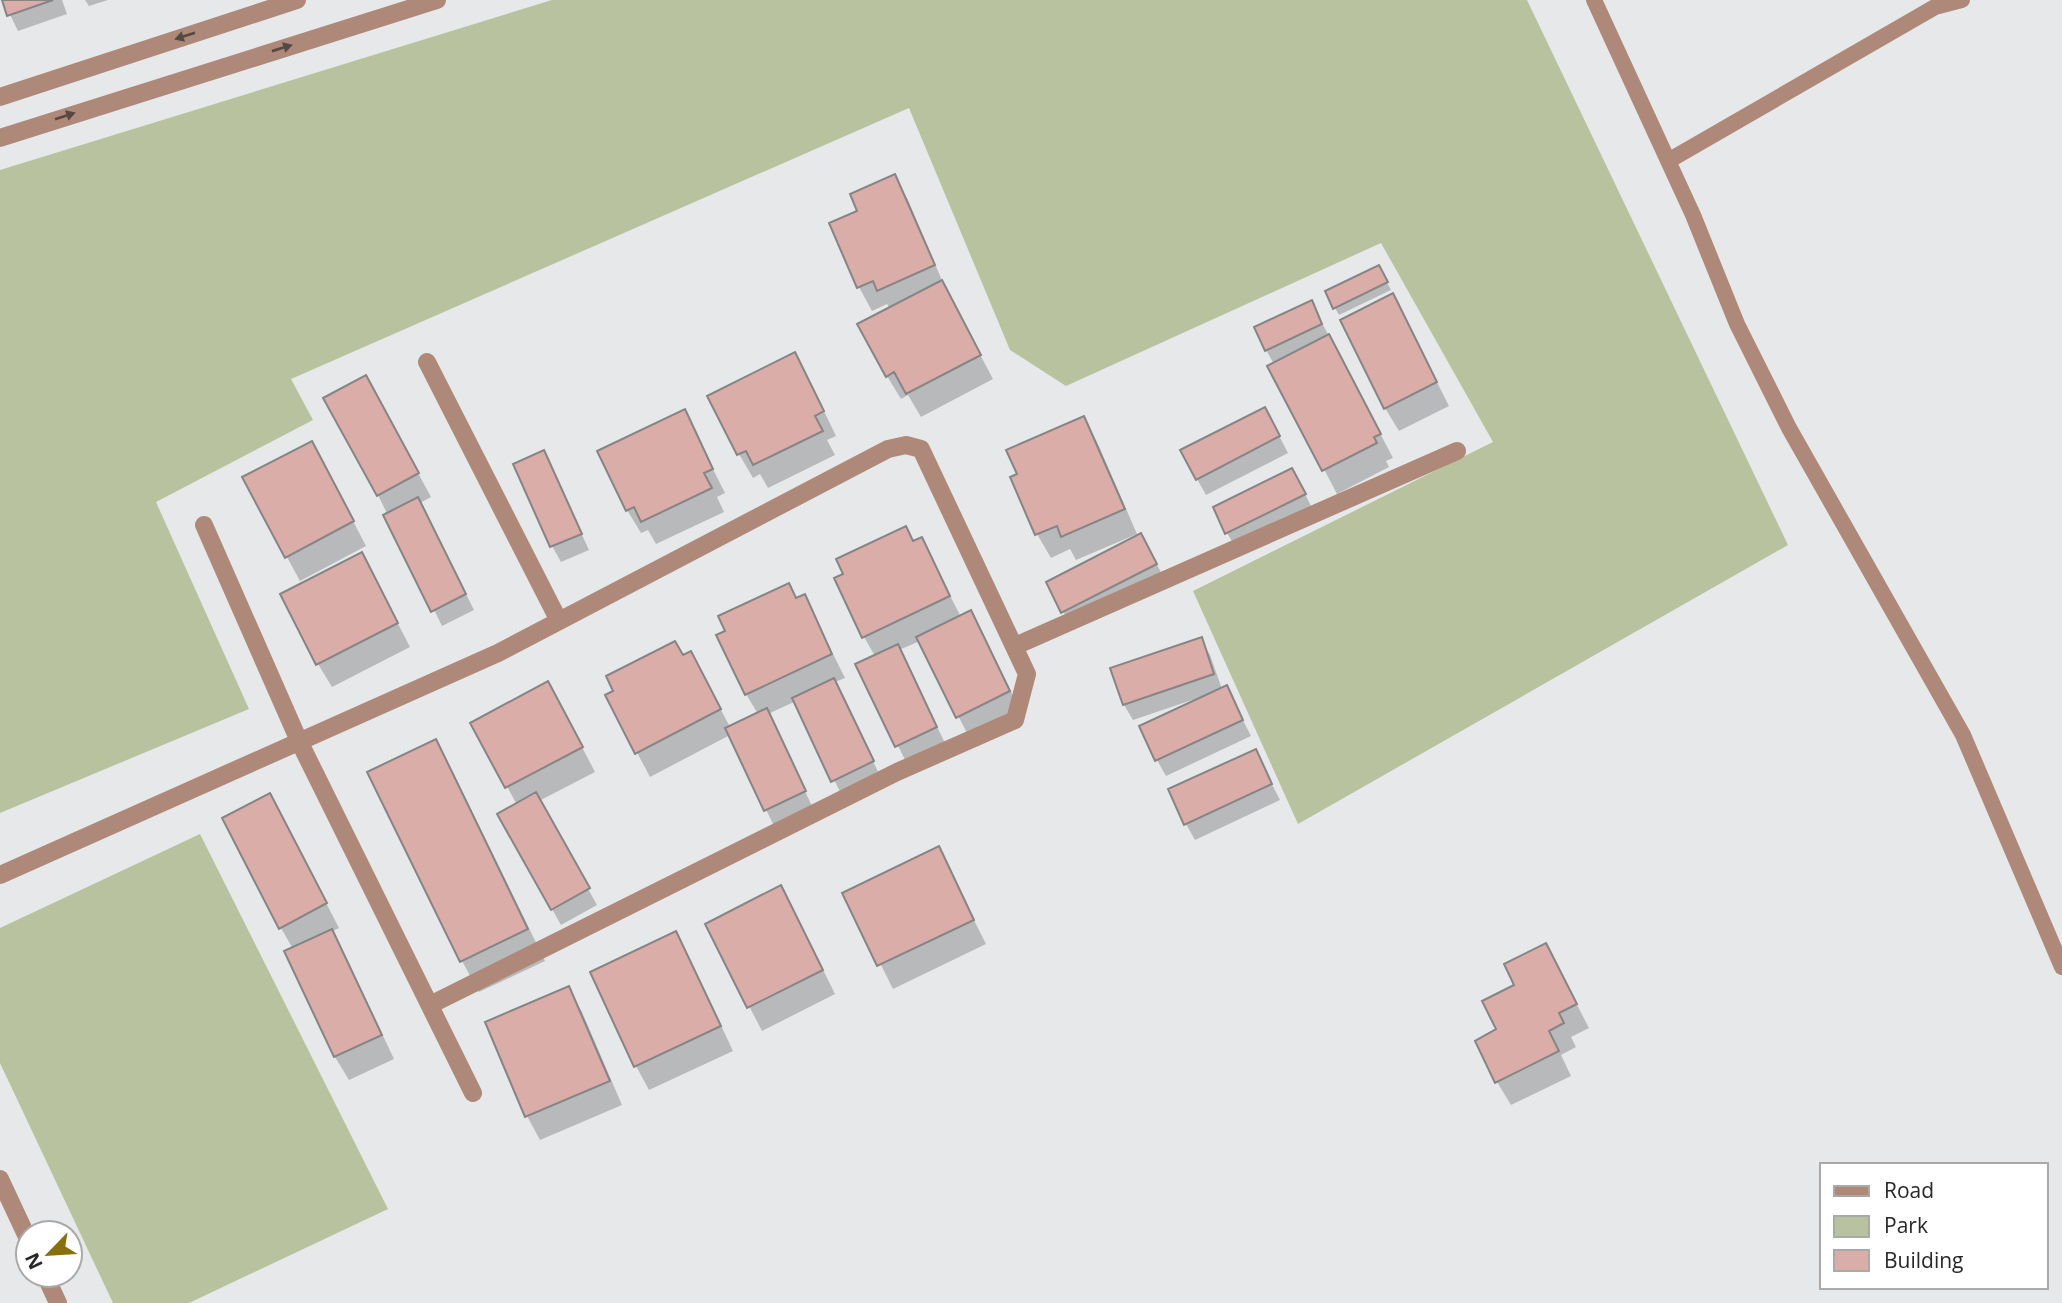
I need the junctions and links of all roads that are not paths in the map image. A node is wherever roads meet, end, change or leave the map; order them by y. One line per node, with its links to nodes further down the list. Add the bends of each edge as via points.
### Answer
1 (297, 0): 5 (street, one-way to 5)
2 (437, 0): 6 (street, one-way to 2)
3 (1594, 0): 7 (lane)
4 (1962, 0): 7 (lane, via 1935,7)
5 (0, 97)
6 (0, 138)
7 (1668, 161): 15 (lane, via 1737,324 1789,428 1963,735)
8 (427, 362): 11 (street)
9 (1457, 451): 12 (street)
10 (204, 525): 13 (street)
11 (559, 621): 12 (street, via 888,449 906,445 920,449); 13 (street)
12 (1015, 646): 16 (street, via 1027,674 1015,720 897,772)
13 (299, 741): 14 (street); 16 (street)
14 (0, 875)
15 (2062, 967)
16 (430, 1005): 17 (street)
17 (473, 1093)
18 (0, 1179): 19 (street)
19 (19, 1219)

